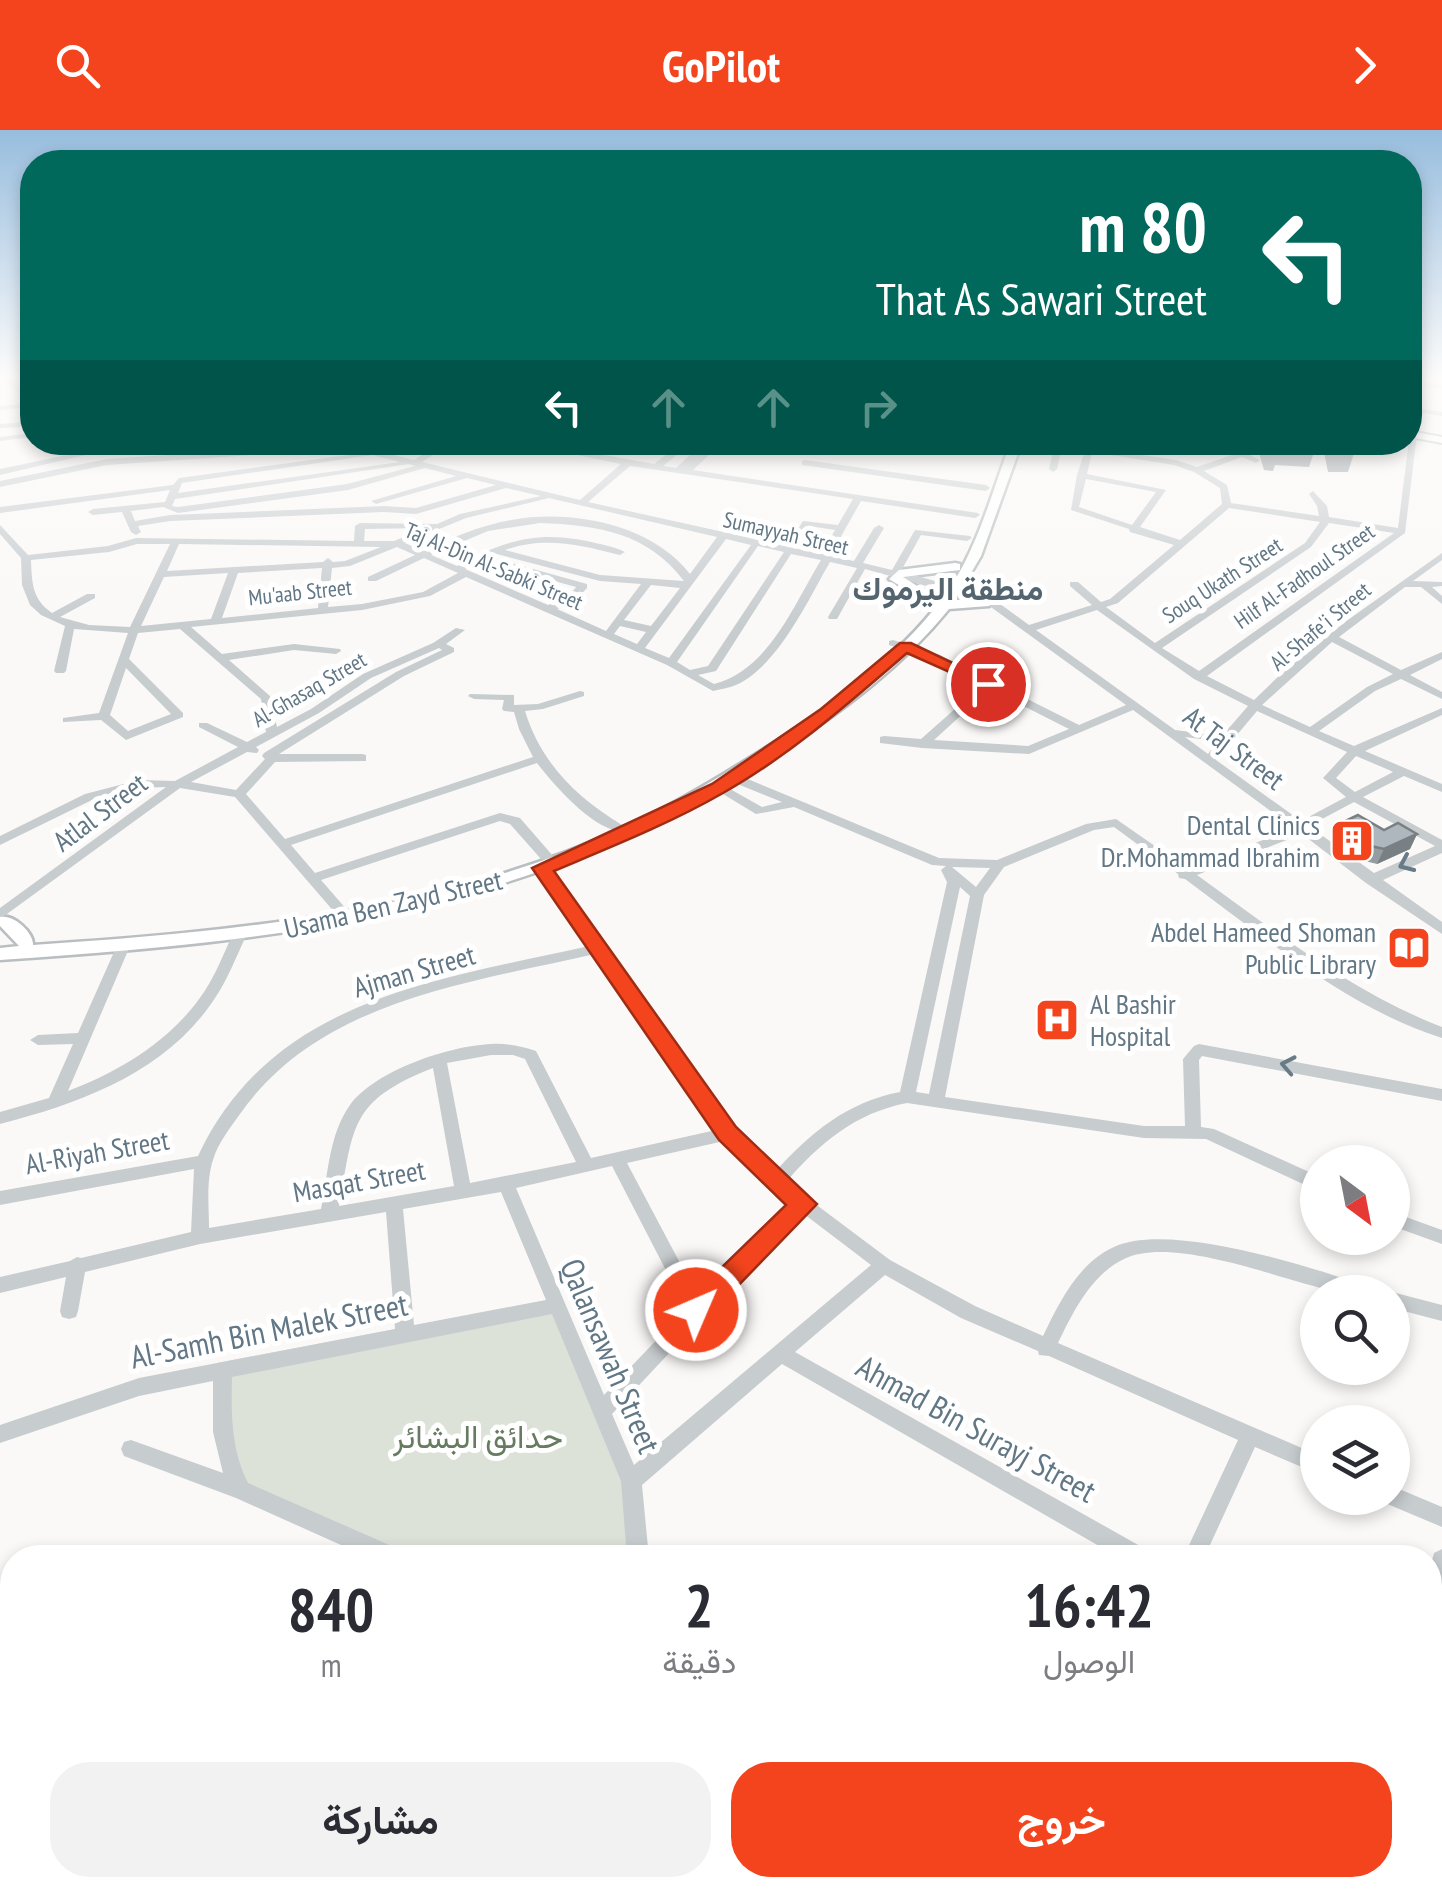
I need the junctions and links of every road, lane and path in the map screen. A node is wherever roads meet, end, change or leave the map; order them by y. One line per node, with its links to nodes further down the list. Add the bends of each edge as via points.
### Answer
1 (45, 461): 25 (street)
2 (135, 461): 21 (street)
3 (328, 461): 16 (street)
4 (403, 461): 19 (street, Sumayyah Street)
5 (404, 461): 19 (street, Sumayyah Street)
6 (420, 461): 19 (street)
7 (620, 461): 17 (street)
8 (664, 461): 22 (street)
9 (998, 461): 32 (highway, Usama Ben Zayd Street)
10 (1008, 461): 76 (highway, Usama Ben Zayd Street)
11 (1054, 461): 23 (street)
12 (1084, 461): 27 (street)
13 (1155, 461): 24 (street)
14 (1222, 461): 24 (street)
15 (1409, 461): 57 (street, Hilf Al-Fadhoul Street)
16 (324, 462): 26 (street); 34 (street)
17 (628, 463): 22 (street); 41 (street)
18 (805, 463): 32 (street)
19 (416, 464): 26 (street); 28 (street, Sumayyah Street); 30 (street); 41 (street, Sumayyah Street)
20 (188, 466): 34 (street)
21 (64, 468): 29 (street); 35 (street, via 64,475)
22 (656, 468): 38 (street)
23 (1053, 469)
24 (1196, 470): 43 (street, via 1224,487)
25 (0, 472)
26 (328, 475): 33 (street); 34 (street)
27 (1080, 475): 56 (street, via 1074,508); 56 (street, via 1162,490)
28 (465, 476): 31 (street, Sumayyah Street); 42 (street)
29 (0, 484)
30 (356, 486): 33 (street); 42 (street)
31 (502, 486): 36 (street, Sumayyah Street); 42 (street, via 416,511)
32 (986, 488): 48 (highway, Usama Ben Zayd Street)
33 (333, 490): 34 (street, via 173,510)
34 (173, 492): 45 (street); 46 (street)
35 (0, 493)
36 (530, 493): 39 (street, Sumayyah Street); 40 (street)
37 (1312, 494): 50 (street)
38 (859, 497): 44 (street); 54 (street)
39 (549, 498): 40 (street); 60 (street, Sumayyah Street)
40 (514, 502): 51 (street)
41 (582, 503): 70 (street, Sumayyah Street)
42 (380, 505): 52 (street)
43 (1226, 505): 50 (street); 66 (street)
44 (916, 506): 48 (street); 49 (street, via 909,519)
45 (124, 509): 47 (street); 52 (street)
46 (0, 510)
47 (93, 512)
48 (974, 515): 59 (highway, Usama Ben Zayd Street)
49 (918, 522)
50 (1325, 522): 57 (street); 116 (street, Souq Ukath Street, via 1302,551)
51 (442, 523): 58 (street); 64 (street, via 360,526); 65 (street)
52 (133, 524): 61 (street)
53 (0, 528): 74 (street)
54 (842, 528): 70 (street, via 806,523); 75 (street)
55 (879, 528): 79 (street)
56 (1133, 530): 66 (street)
57 (1402, 531): 126 (street, Hilf Al-Fadhoul Street)
58 (473, 534): 71 (street); 88 (street, via 527,518 574,520 655,543 672,556)
59 (967, 538): 76 (highway, Usama Ben Zayd Street); 83 (street, via 918,532)
60 (721, 539): 67 (street, Sumayyah Street); 88 (street)
61 (136, 540): 62 (street, Taj Al-Din Al-Sabki Street); 74 (street, Taj Al-Din Al-Sabki Street)
62 (176, 541): 63 (street, Taj Al-Din Al-Sabki Street); 82 (street)
63 (329, 542): 64 (street, Taj Al-Din Al-Sabki Street); 77 (street)
64 (359, 542): 65 (street, Taj Al-Din Al-Sabki Street)
65 (399, 544): 71 (street, Taj Al-Din Al-Sabki Street); 77 (street)
66 (1181, 544): 99 (street)
67 (754, 546): 70 (street, Sumayyah Street); 122 (street)
68 (494, 550): 69 (street, Mu'aab Street, via 550,535); 73 (street, Mu'aab Street); 78 (street)
69 (620, 552)
70 (788, 552): 75 (street, Sumayyah Street); 124 (street, via 712,669)
71 (424, 556): 81 (street, Taj Al-Din Al-Sabki Street); 86 (street)
72 (1442, 556): 87 (street, Al-Shafe'i Street)
73 (480, 557): 81 (street, Mu'aab Street); 85 (street)
74 (26, 558): 103 (street, via 29,594)
75 (824, 560): 79 (street, Sumayyah Street); 124 (street, Taj Al-Din Al-Sabki Street, via 770,653 724,686 708,686)
76 (962, 566): 83 (highway); 93 (highway, Usama Ben Zayd Street); 98 (highway)
77 (328, 568): 80 (street); 101 (street)
78 (564, 568): 85 (street); 89 (street)
79 (859, 568): 83 (street, Sumayyah Street); 102 (street)
80 (234, 571): 82 (street); 104 (street)
81 (460, 572): 96 (street, Taj Al-Din Al-Sabki Street); 101 (street, Mu'aab Street, via 415,597)
82 (159, 574): 109 (street)
83 (897, 575): 93 (highway)
84 (508, 577): 92 (street)
85 (552, 577): 92 (street); 95 (street, via 584,586)
86 (372, 579)
87 (1410, 579): 91 (street); 91 (street); 113 (street, Al-Shafe'i Street)
88 (686, 582): 89 (street); 111 (street)
89 (647, 584): 105 (street)
90 (1074, 584): 99 (street)
91 (1434, 584): 97 (street)
92 (539, 586): 95 (street); 96 (street)
93 (944, 594): 98 (highway); 98 (street, At Taj Street); 115 (highway, Usama Ben Zayd Street)
94 (91, 596): 103 (street)
95 (575, 596): 100 (street)
96 (523, 598): 100 (street, Taj Al-Din Al-Sabki Street)
97 (1442, 601)
98 (990, 603): 108 (street, At Taj Street)
99 (1100, 608): 108 (street); 116 (street)
100 (548, 609): 112 (street, Taj Al-Din Al-Sabki Street)
101 (323, 610): 104 (street, Mu'aab Street)
102 (833, 616)
103 (53, 617): 106 (street)
104 (216, 621): 107 (street, Mu'aab Street)
105 (617, 622): 111 (street); 112 (street)
106 (70, 625): 109 (street, Mu'aab Street); 123 (street)
107 (182, 625): 109 (street, Mu'aab Street); 120 (street)
108 (1031, 628): 131 (street, At Taj Street)
109 (134, 630): 121 (street)
110 (460, 630): 114 (street, Al-Ghasaq Street)
111 (654, 630): 117 (street)
112 (607, 636): 117 (street, Taj Al-Din Al-Sabki Street)
113 (1334, 639): 125 (street); 132 (street, Al-Shafe'i Street)
114 (438, 644): 141 (street, Al-Ghasaq Street, via 367,676); 148 (street, via 450,650)
115 (899, 644): 127 (street); 153 (highway, Usama Ben Zayd Street, via 828,712); 160 (highway, Usama Ben Zayd Street, via 733,768)
116 (1156, 647): 126 (street)
117 (638, 649): 122 (street, Taj Al-Din Al-Sabki Street)
118 (336, 651): 120 (street, via 294,647)
119 (1442, 655): 125 (street)
120 (220, 658): 141 (street, via 266,698)
121 (124, 660): 135 (street); 135 (street, via 179,712 124,736)
122 (671, 663): 124 (street, Taj Al-Din Al-Sabki Street)
123 (60, 671)
124 (689, 672)
125 (1400, 674): 130 (street); 140 (street)
126 (1198, 676): 132 (street)
127 (988, 684): 138 (street); 144 (street)
128 (580, 694): 133 (street)
129 (474, 696): 133 (street, via 510,697 508,709)
130 (1442, 696)
131 (1136, 705): 138 (street); 139 (street, At Taj Street)
132 (1256, 708): 140 (street); 142 (street, Al-Shafe'i Street)
133 (519, 711): 150 (street)
134 (1442, 711): 147 (street)
135 (104, 716): 136 (street)
136 (67, 720)
137 (203, 725): 145 (street)
138 (1080, 730): 144 (street, via 1030,750)
139 (1172, 732): 142 (street); 146 (street, At Taj Street)
140 (1310, 732): 147 (street)
141 (272, 734): 145 (street, Al-Ghasaq Street)
142 (1223, 735): 146 (street, Al-Shafe'i Street); 151 (street, Al-Shafe'i Street)
143 (884, 740): 144 (street)
144 (922, 744)
145 (246, 747): 148 (street); 154 (street, Al-Ghasaq Street)
146 (1194, 749): 151 (street, At Taj Street)
147 (1354, 750): 152 (street); 157 (street, via 1330,778)
148 (270, 757): 149 (street); 156 (street)
149 (362, 758)
150 (541, 758): 160 (street, via 584,808); 162 (street)
151 (1210, 760): 159 (street, At Taj Street)
152 (1404, 771): 155 (street); 157 (street)
153 (726, 783): 158 (street); 158 (street, via 750,808); 164 (highway, Usama Ben Zayd Street, via 636,830)
154 (178, 784): 156 (street); 161 (street, via 111,786); 172 (street, Atlal Street)
155 (1442, 788)
156 (240, 794): 162 (street)
157 (1355, 798): 159 (street); 163 (street)
158 (796, 803): 166 (street)
159 (1299, 826): 167 (street); 169 (street, At Taj Street)
160 (617, 828): 164 (highway, Usama Ben Zayd Street)
161 (0, 842)
162 (282, 844): 168 (street)
163 (1442, 847): 169 (street, one-way to 169)
164 (544, 862): 168 (street, via 515,820 500,817); 171 (highway, Usama Ben Zayd Street); 174 (highway, Usama Ben Zayd Street, via 369,916); 178 (street)
165 (999, 864): 166 (street); 167 (street, via 1105,822 1126,829); 170 (street)
166 (942, 866): 170 (street); 185 (street, via 954,882)
167 (1180, 871): 180 (street, via 1357,994)
168 (312, 878): 171 (street)
169 (1370, 880): 173 (street, At Taj Street)
170 (976, 894): 187 (street)
171 (341, 911): 175 (highway, Usama Ben Zayd Street)
172 (2, 921): 175 (highway)
173 (1442, 929)
174 (239, 936): 177 (highway, Usama Ben Zayd Street); 186 (street, via 206,1000 182,1029 122,1072)
175 (26, 942): 176 (highway, Usama Ben Zayd Street)
176 (0, 943)
177 (123, 946): 179 (highway, Usama Ben Zayd Street); 181 (street)
178 (597, 949): 190 (street); 191 (street, Ajman Street, via 338,1020 248,1089)
179 (0, 954)
180 (1442, 1032)
181 (84, 1038): 182 (street); 186 (street)
182 (38, 1040)
183 (439, 1061): 193 (street, via 492,1050 531,1055); 197 (street); 201 (street, via 384,1084 354,1112)
184 (1442, 1095): 189 (street, one-way to 189, via 1199,1050 1191,1058)
185 (907, 1097): 187 (street); 195 (street, via 876,1102 838,1120)
186 (56, 1101): 188 (street)
187 (936, 1101): 189 (street, via 1144,1132)
188 (0, 1118)
189 (1193, 1130): 194 (street)
190 (728, 1134): 192 (street, Masqat Street); 195 (street)
191 (204, 1161): 198 (street, Al-Riyah Street); 203 (street, Ajman Street)
192 (618, 1161): 193 (street, Masqat Street); 211 (street)
193 (587, 1167): 196 (street, Masqat Street)
194 (1300, 1176)
195 (775, 1182): 200 (street)
196 (506, 1184): 197 (street, Masqat Street); 210 (street, Qalansawah Street)
197 (464, 1190): 199 (street, Masqat Street)
198 (0, 1198)
199 (394, 1203): 201 (street, Masqat Street); 214 (street)
200 (804, 1204): 206 (street); 211 (street)
201 (330, 1213): 203 (street, Masqat Street)
202 (1410, 1226): 204 (street)
203 (200, 1237): 205 (street, Masqat Street)
204 (1442, 1238)
205 (77, 1264): 208 (street, Masqat Street); 212 (street)
206 (884, 1264): 215 (street); 216 (street)
207 (1300, 1276): 215 (street, via 1175,1244 1134,1246 1082,1285)
208 (0, 1285)
209 (1410, 1305): 213 (street)
210 (554, 1306): 214 (street, Al-Samh Bin Malek Street); 218 (street, Qalansawah Street)
211 (696, 1310): 218 (street)
212 (69, 1311)
213 (1442, 1313)
214 (404, 1334): 217 (street, Al-Samh Bin Malek Street)
215 (1046, 1349): 220 (street)
216 (781, 1354): 223 (street); 229 (street, Ahmad Bin Surayj Street)
217 (224, 1370): 219 (street, Al-Samh Bin Malek Street, via 108,1394); 224 (street, via 226,1458)
218 (600, 1412): 223 (street, Qalansawah Street)
219 (0, 1434)
220 (1250, 1437): 222 (street); 230 (street)
221 (131, 1449): 224 (street)
222 (1300, 1458)
223 (631, 1481): 228 (street, Qalansawah Street)
224 (241, 1490): 227 (street)
225 (1410, 1504): 226 (street)
226 (1442, 1517)
227 (366, 1545)
228 (637, 1545)
229 (1119, 1545)
230 (1199, 1545)

